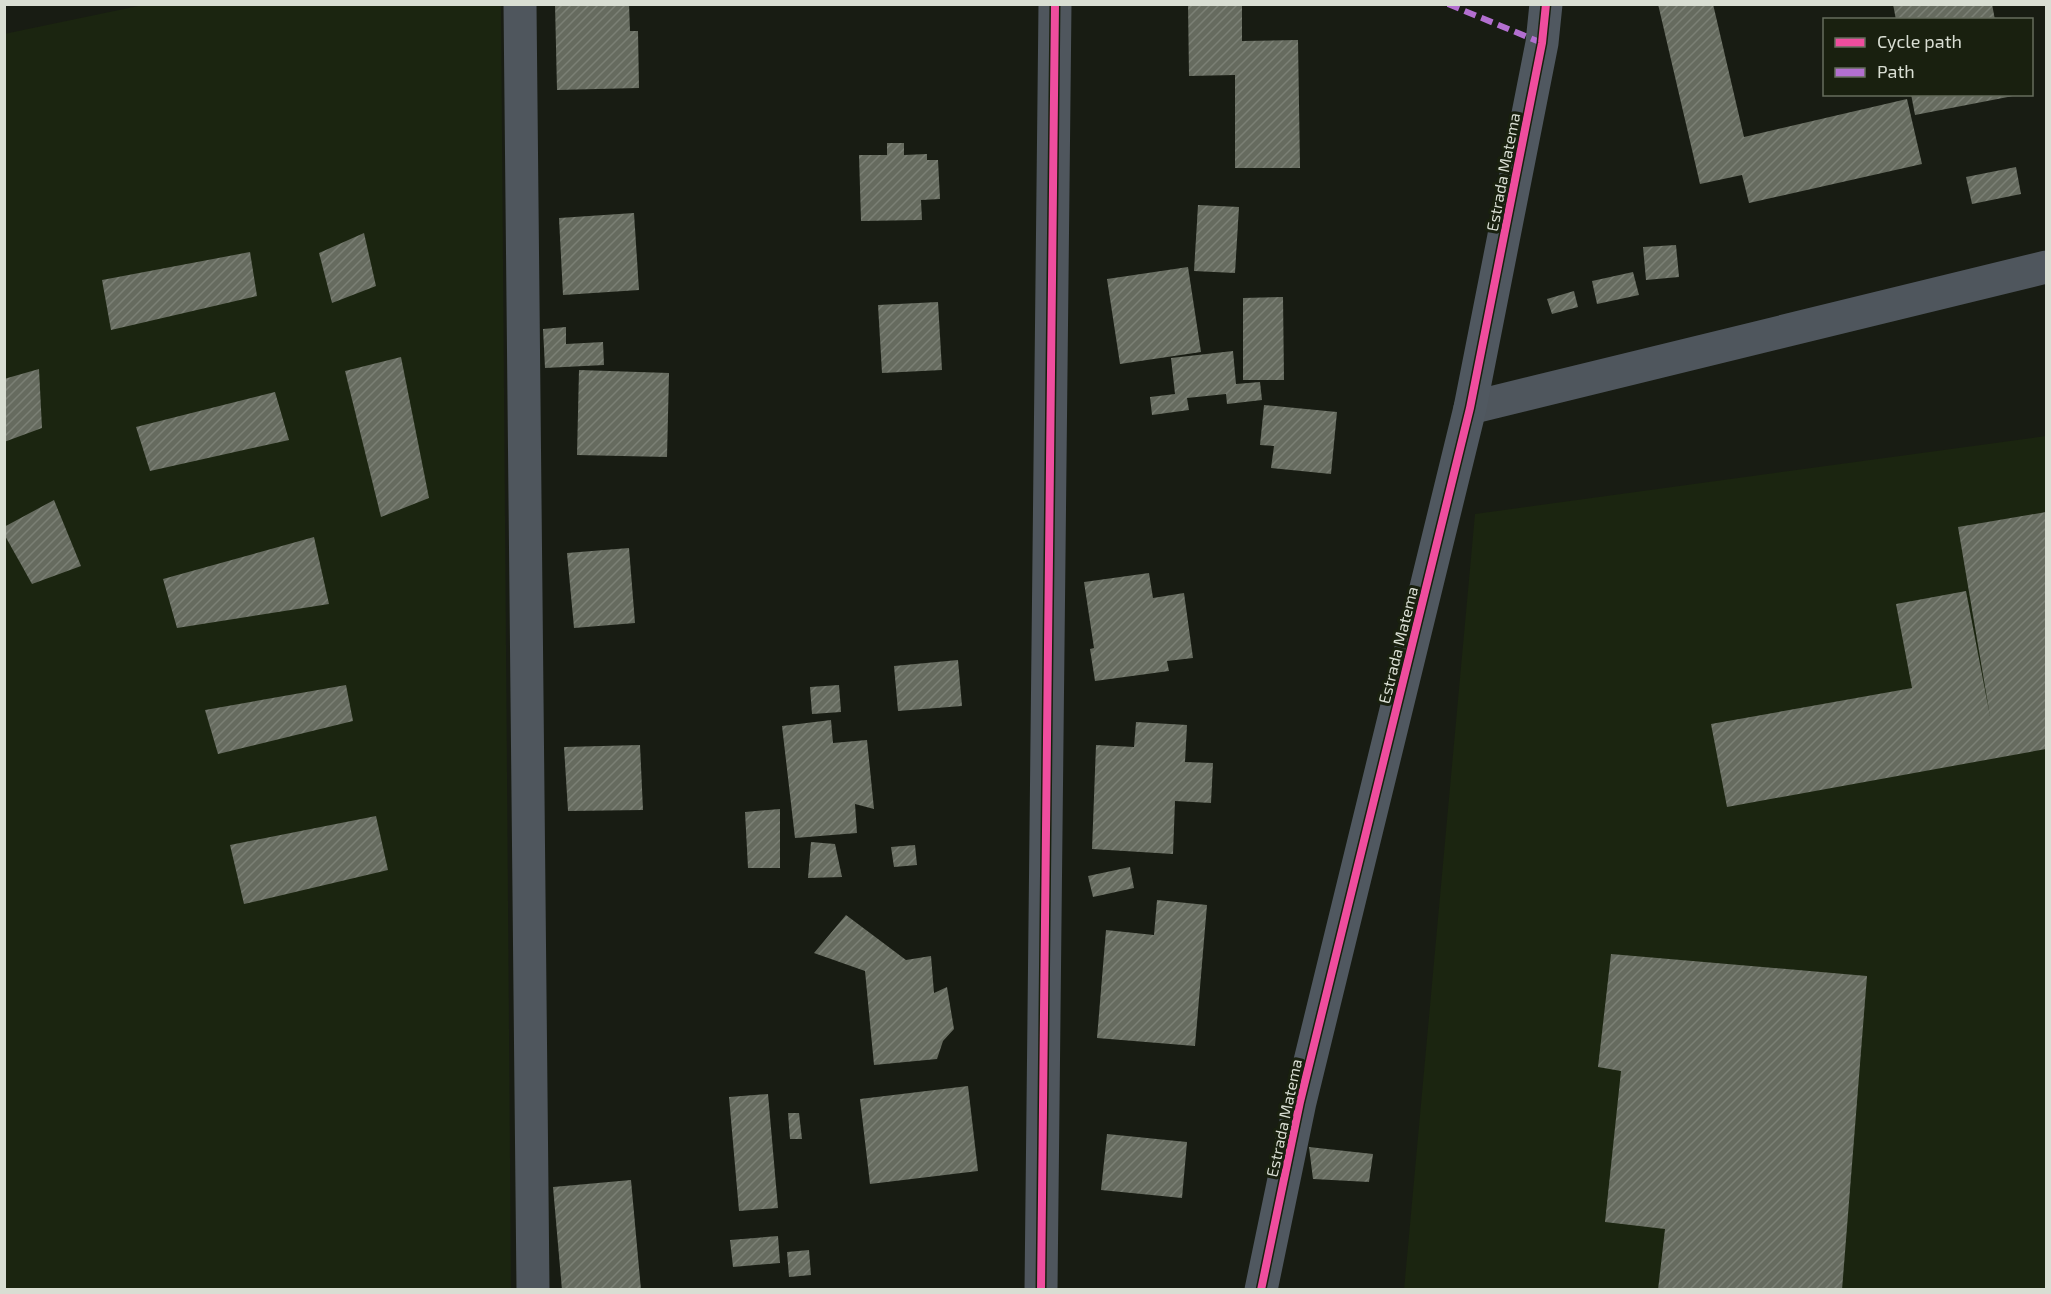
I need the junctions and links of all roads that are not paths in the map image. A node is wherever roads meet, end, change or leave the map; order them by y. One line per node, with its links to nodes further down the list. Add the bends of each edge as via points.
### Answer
1 (520, 4): 6 (street)
2 (1055, 4): 7 (street)
3 (1546, 4): 5 (street, Estrada Matema, via 1542,43)
4 (2046, 267): 5 (street)
5 (1470, 408): 8 (street, Estrada Matema, via 1300,1102)
6 (533, 1290)
7 (1041, 1290)
8 (1261, 1290)

